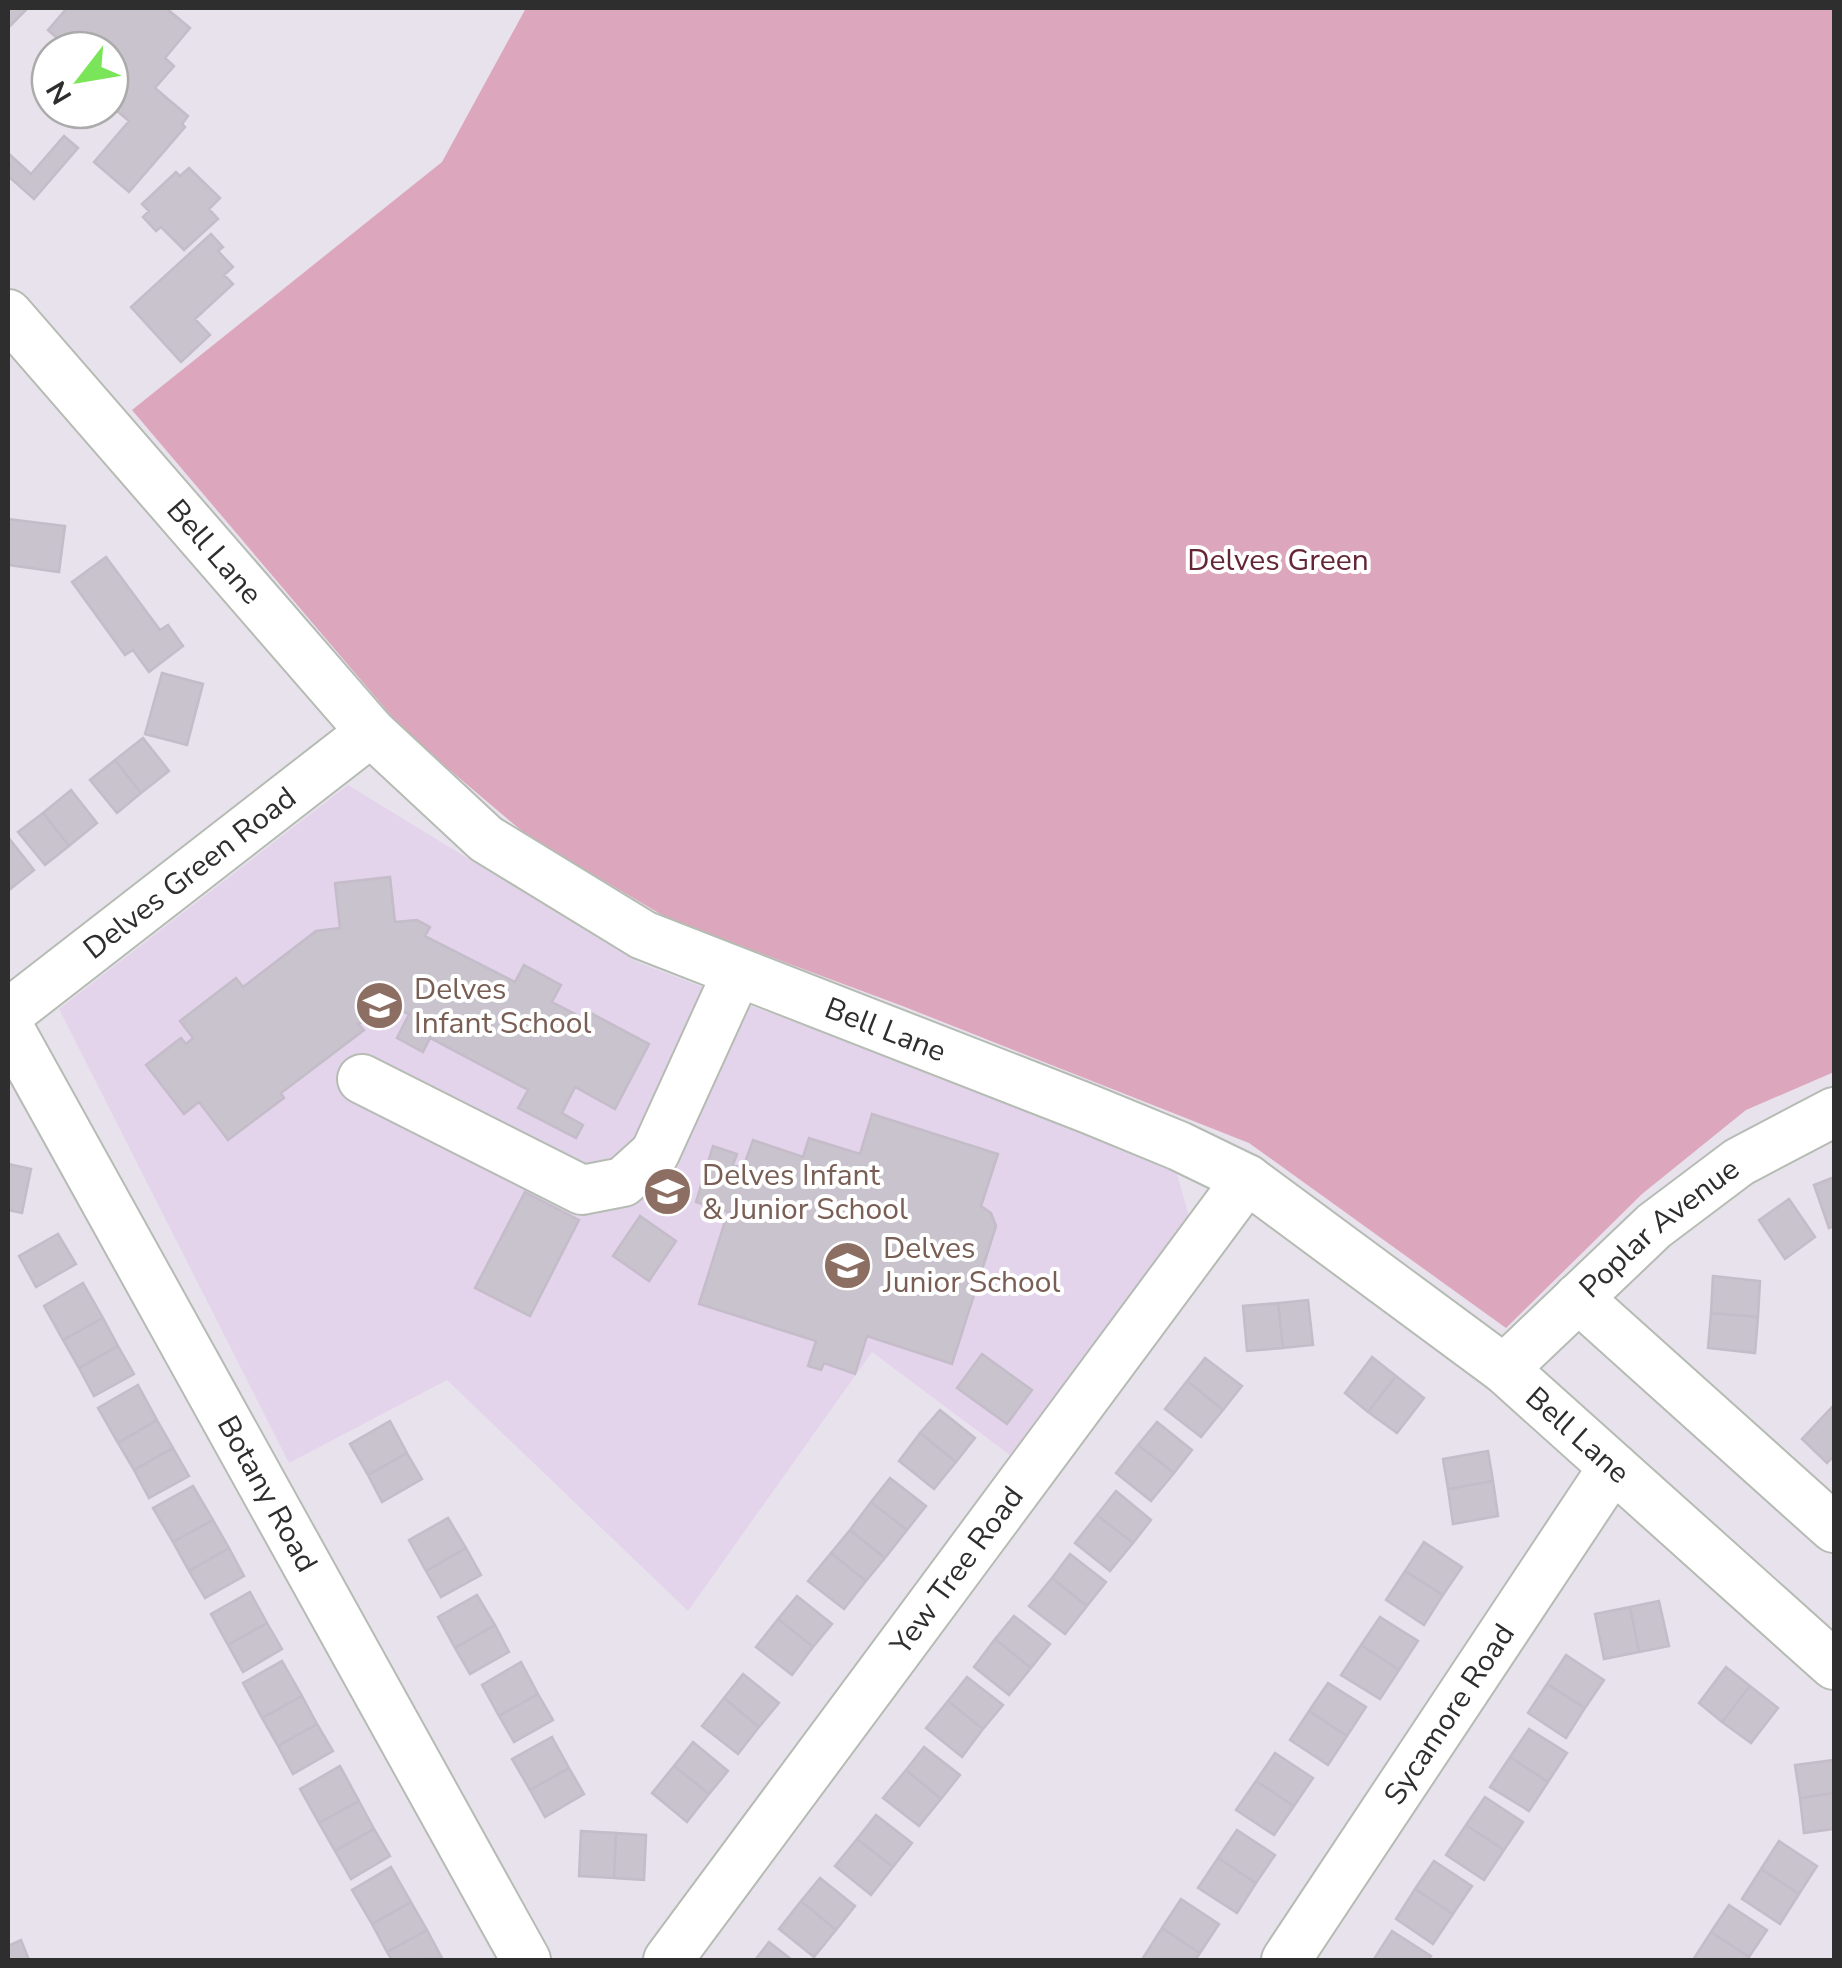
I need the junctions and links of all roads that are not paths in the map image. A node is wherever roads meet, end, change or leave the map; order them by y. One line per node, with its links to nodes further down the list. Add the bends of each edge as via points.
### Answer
1 (8, 314): 2 (street, Bell Lane)
2 (371, 732): 3 (street, Bell Lane, via 486,839 643,935); 4 (street, Delves Green Road)
3 (737, 973): 6 (street, via 654,1153 623,1182 582,1190); 8 (street, Bell Lane, via 1090,1109)
4 (8, 1014)
5 (8, 1026): 14 (street, Botany Road)
6 (362, 1079)
7 (1834, 1112): 9 (street, Poplar Avenue, via 1738,1162 1654,1226)
8 (1247, 1179): 10 (street, Bell Lane); 15 (street, Yew Tree Road)
9 (1578, 1298): 10 (street, Poplar Avenue); 12 (street)
10 (1504, 1370): 11 (street, Bell Lane)
11 (1613, 1467): 13 (street, Bell Lane); 16 (street, Sycamore Road)
12 (1834, 1528)
13 (1834, 1665)
14 (526, 1960)
15 (668, 1960)
16 (1286, 1960)

